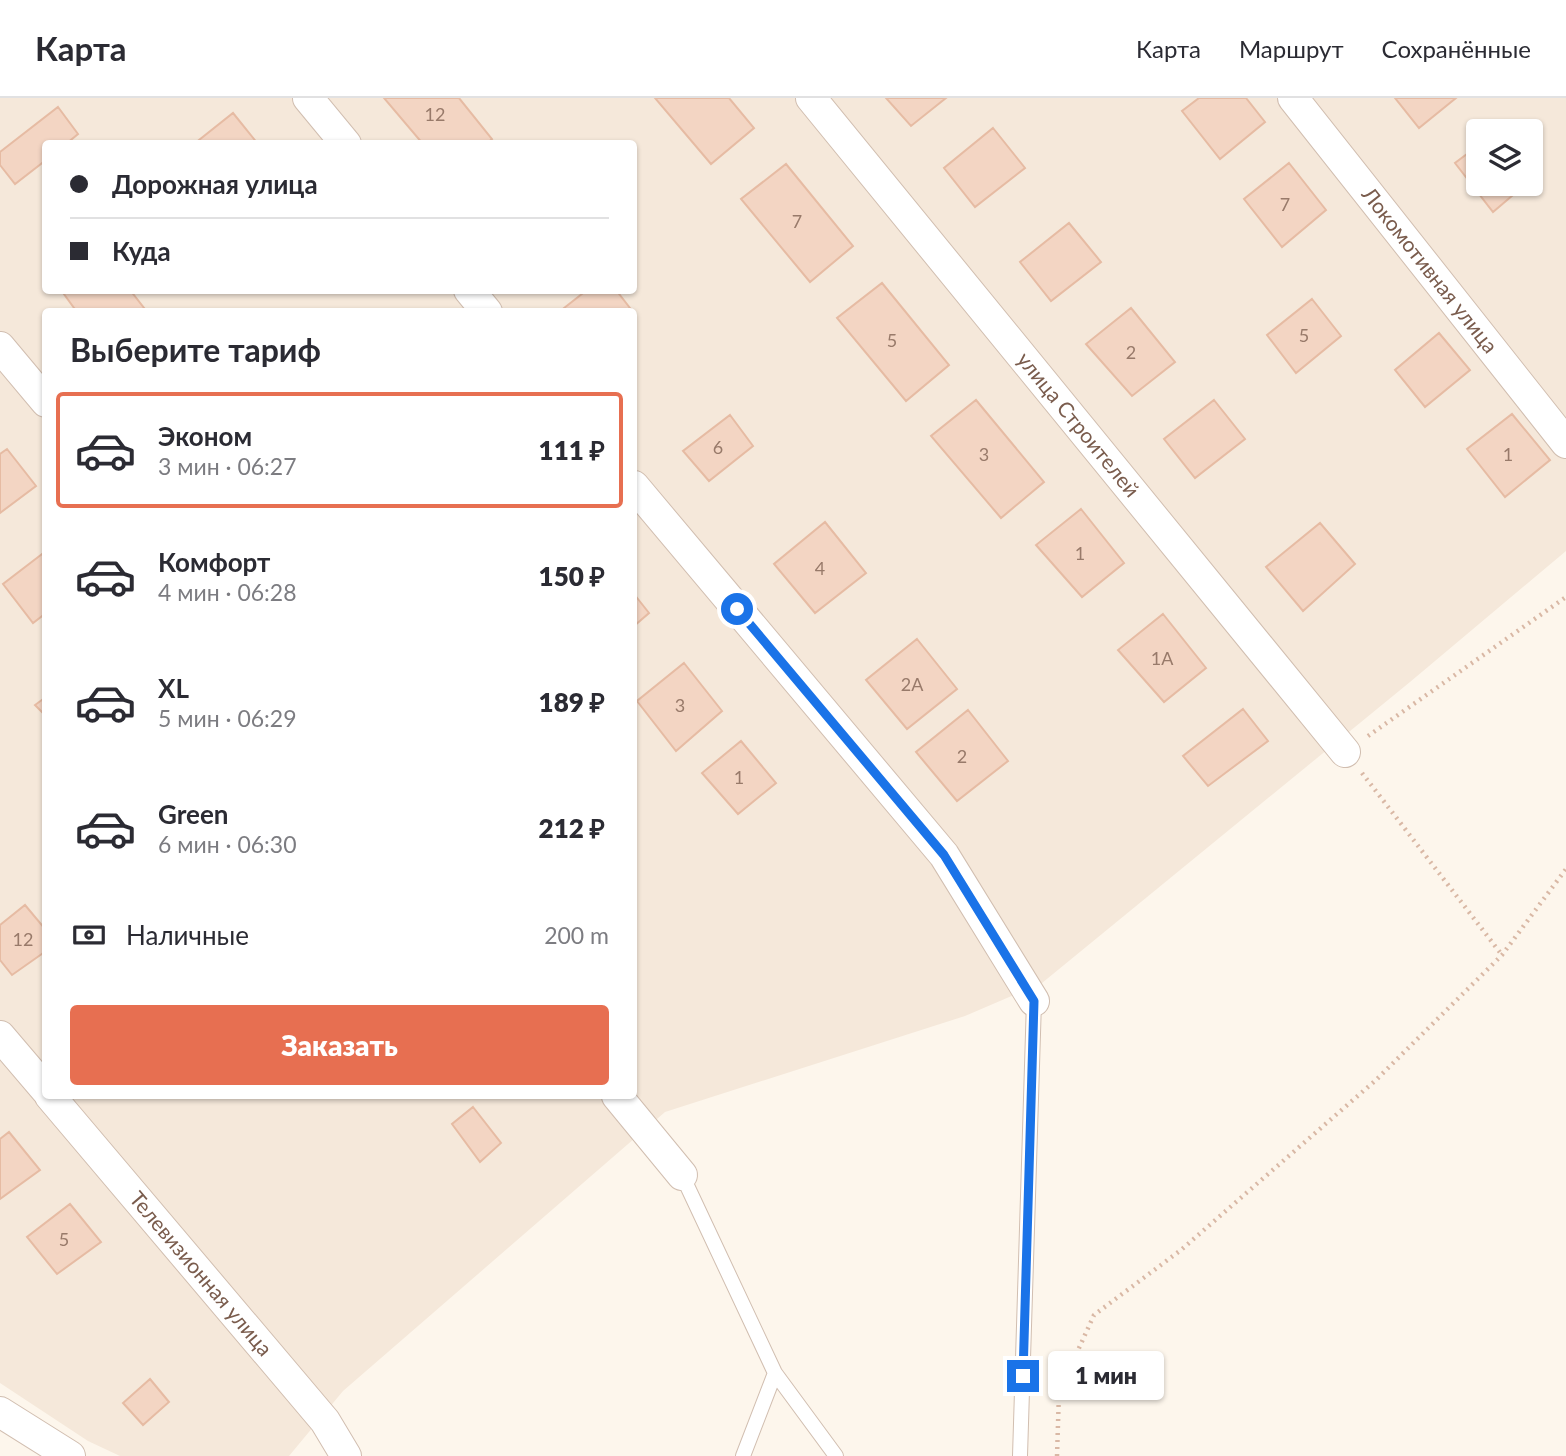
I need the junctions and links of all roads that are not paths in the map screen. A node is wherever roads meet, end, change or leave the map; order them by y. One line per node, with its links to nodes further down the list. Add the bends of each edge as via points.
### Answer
1 (308, 98): 4 (street)
2 (811, 98): 11 (street, улица Строителей)
3 (1293, 98): 9 (street, Локомотивная улица)
4 (343, 140)
5 (473, 294): 6 (street)
6 (484, 308)
7 (0, 347): 8 (street)
8 (42, 397)
9 (1566, 443)
10 (637, 490): 12 (street, via 944,855)
11 (1346, 752)
12 (1034, 1001): 24 (lane)
13 (0, 1036): 14 (street)
14 (42, 1085)
15 (53, 1099): 21 (street, Телевизионная улица, via 325,1421)
16 (619, 1099): 17 (street)
17 (682, 1175): 18 (lane)
18 (775, 1373): 22 (lane); 23 (lane)
19 (0, 1412): 20 (street)
20 (70, 1456)
21 (346, 1456)
22 (743, 1456)
23 (836, 1456)
24 (1020, 1456)

